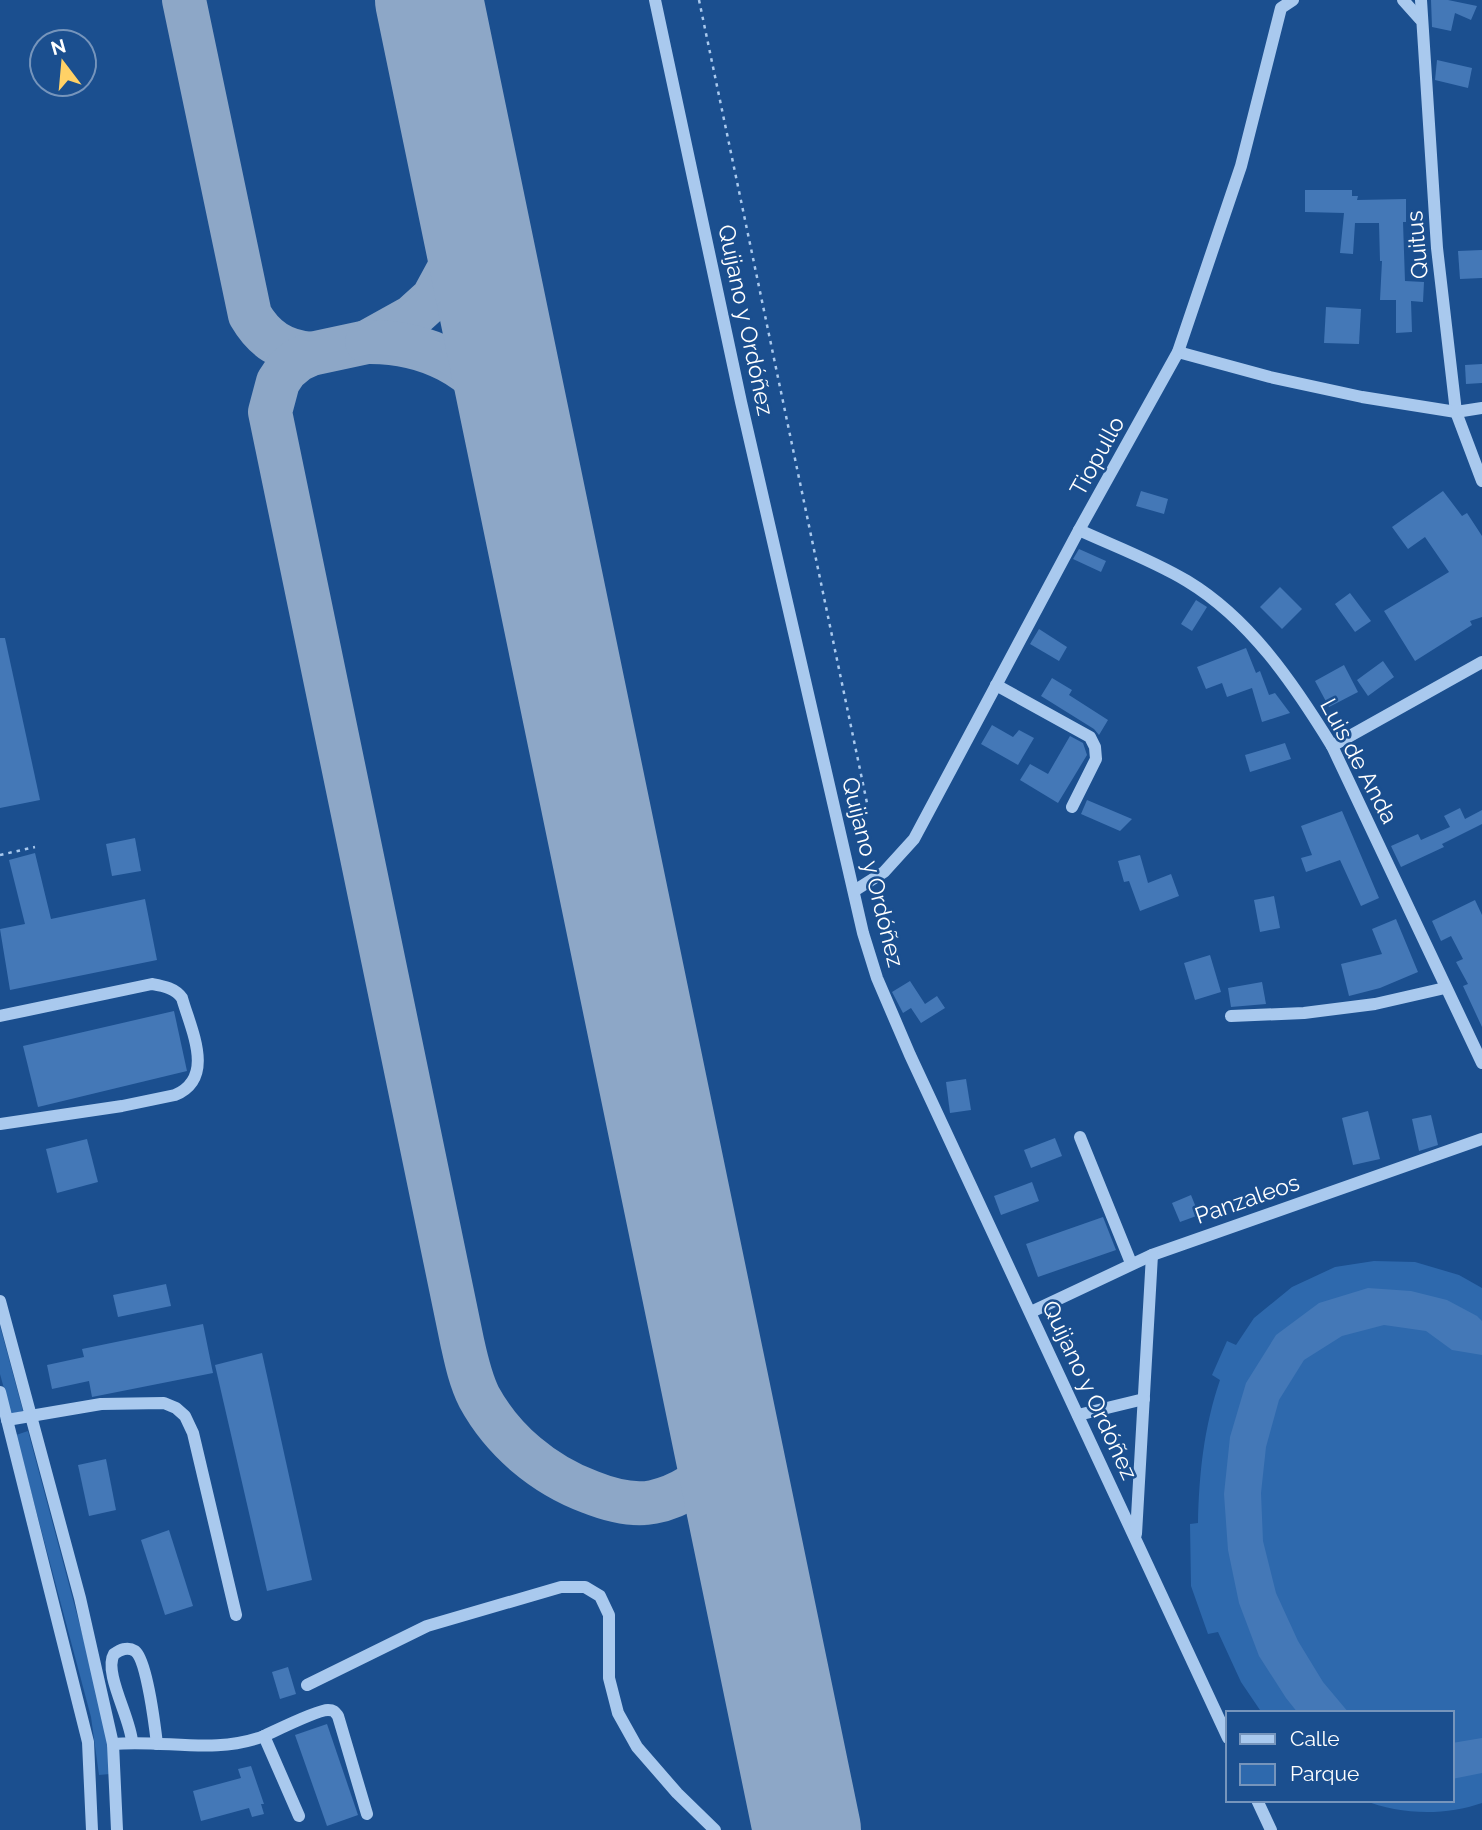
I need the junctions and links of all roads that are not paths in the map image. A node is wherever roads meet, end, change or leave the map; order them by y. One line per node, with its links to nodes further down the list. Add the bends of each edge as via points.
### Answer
1 (655, 0): 16 (street, Quijano y Ordóñez, via 744,416)
2 (1293, 0): 5 (street, Tiopullo)
3 (1403, 0): 6 (street)
4 (1420, 0): 6 (street, Quitus)
5 (1282, 4): 7 (street, Tiopullo, via 1241,166)
6 (1420, 19): 9 (street, Quitus, via 1437,248)
7 (1178, 352): 9 (street, via 1362,397); 11 (street, Tiopullo)
8 (1482, 408): 9 (street)
9 (1456, 412): 10 (street, Quitus)
10 (1482, 481)
11 (1079, 530): 13 (street, Tiopullo); 14 (street, Luis de Anda, via 1187,581 1225,610 1270,655)
12 (1482, 662): 14 (street)
13 (996, 685): 15 (street, via 1090,737 1096,759); 16 (street, Tiopullo, via 914,838 884,872)
14 (1332, 746): 17 (street, Luis de Anda)
15 (1072, 807)
16 (854, 891): 27 (street, Quijano y Ordóñez, via 877,978)
17 (1446, 988): 19 (street, via 1304,1013); 20 (street, Luis de Anda)
18 (0, 1016): 21 (street, via 160,985 182,998 198,1062 193,1081 175,1095)
19 (1231, 1016)
20 (1482, 1063)
21 (0, 1122)
22 (1080, 1137): 25 (street)
23 (1482, 1139): 24 (street, Panzaleos)
24 (1152, 1255): 25 (street, Panzaleos); 29 (street)
25 (1131, 1263): 27 (street, Panzaleos)
26 (0, 1301): 30 (street)
27 (1031, 1312): 31 (street, Quijano y Ordóñez)
28 (0, 1392): 32 (street)
29 (1144, 1399): 31 (street); 33 (street)
30 (31, 1415): 32 (street); 34 (street, via 101,1404 164,1403 177,1408 193,1433); 39 (street)
31 (1079, 1415): 33 (street, Quijano y Ordóñez)
32 (7, 1420): 42 (street, via 89,1742)
33 (1135, 1538): 36 (street, Quijano y Ordóñez)
34 (236, 1615)
35 (307, 1685): 48 (street, via 427,1626 561,1587 585,1587 600,1597 608,1615 609,1678 618,1713 637,1747)
36 (1226, 1734)
37 (264, 1736): 40 (street, via 214,1746); 44 (street, via 319,1712 335,1712); 45 (street)
38 (132, 1742): 39 (street); 40 (street); 40 (street, via 110,1665 114,1654 124,1649 139,1656)
39 (113, 1744): 41 (street)
40 (157, 1744)
41 (115, 1791): 42 (street); 47 (street)
42 (90, 1793): 46 (street)
43 (1258, 1802): 49 (street)
44 (368, 1814)
45 (299, 1816)
46 (92, 1830)
47 (117, 1830)
48 (715, 1830)
49 (1271, 1830)

